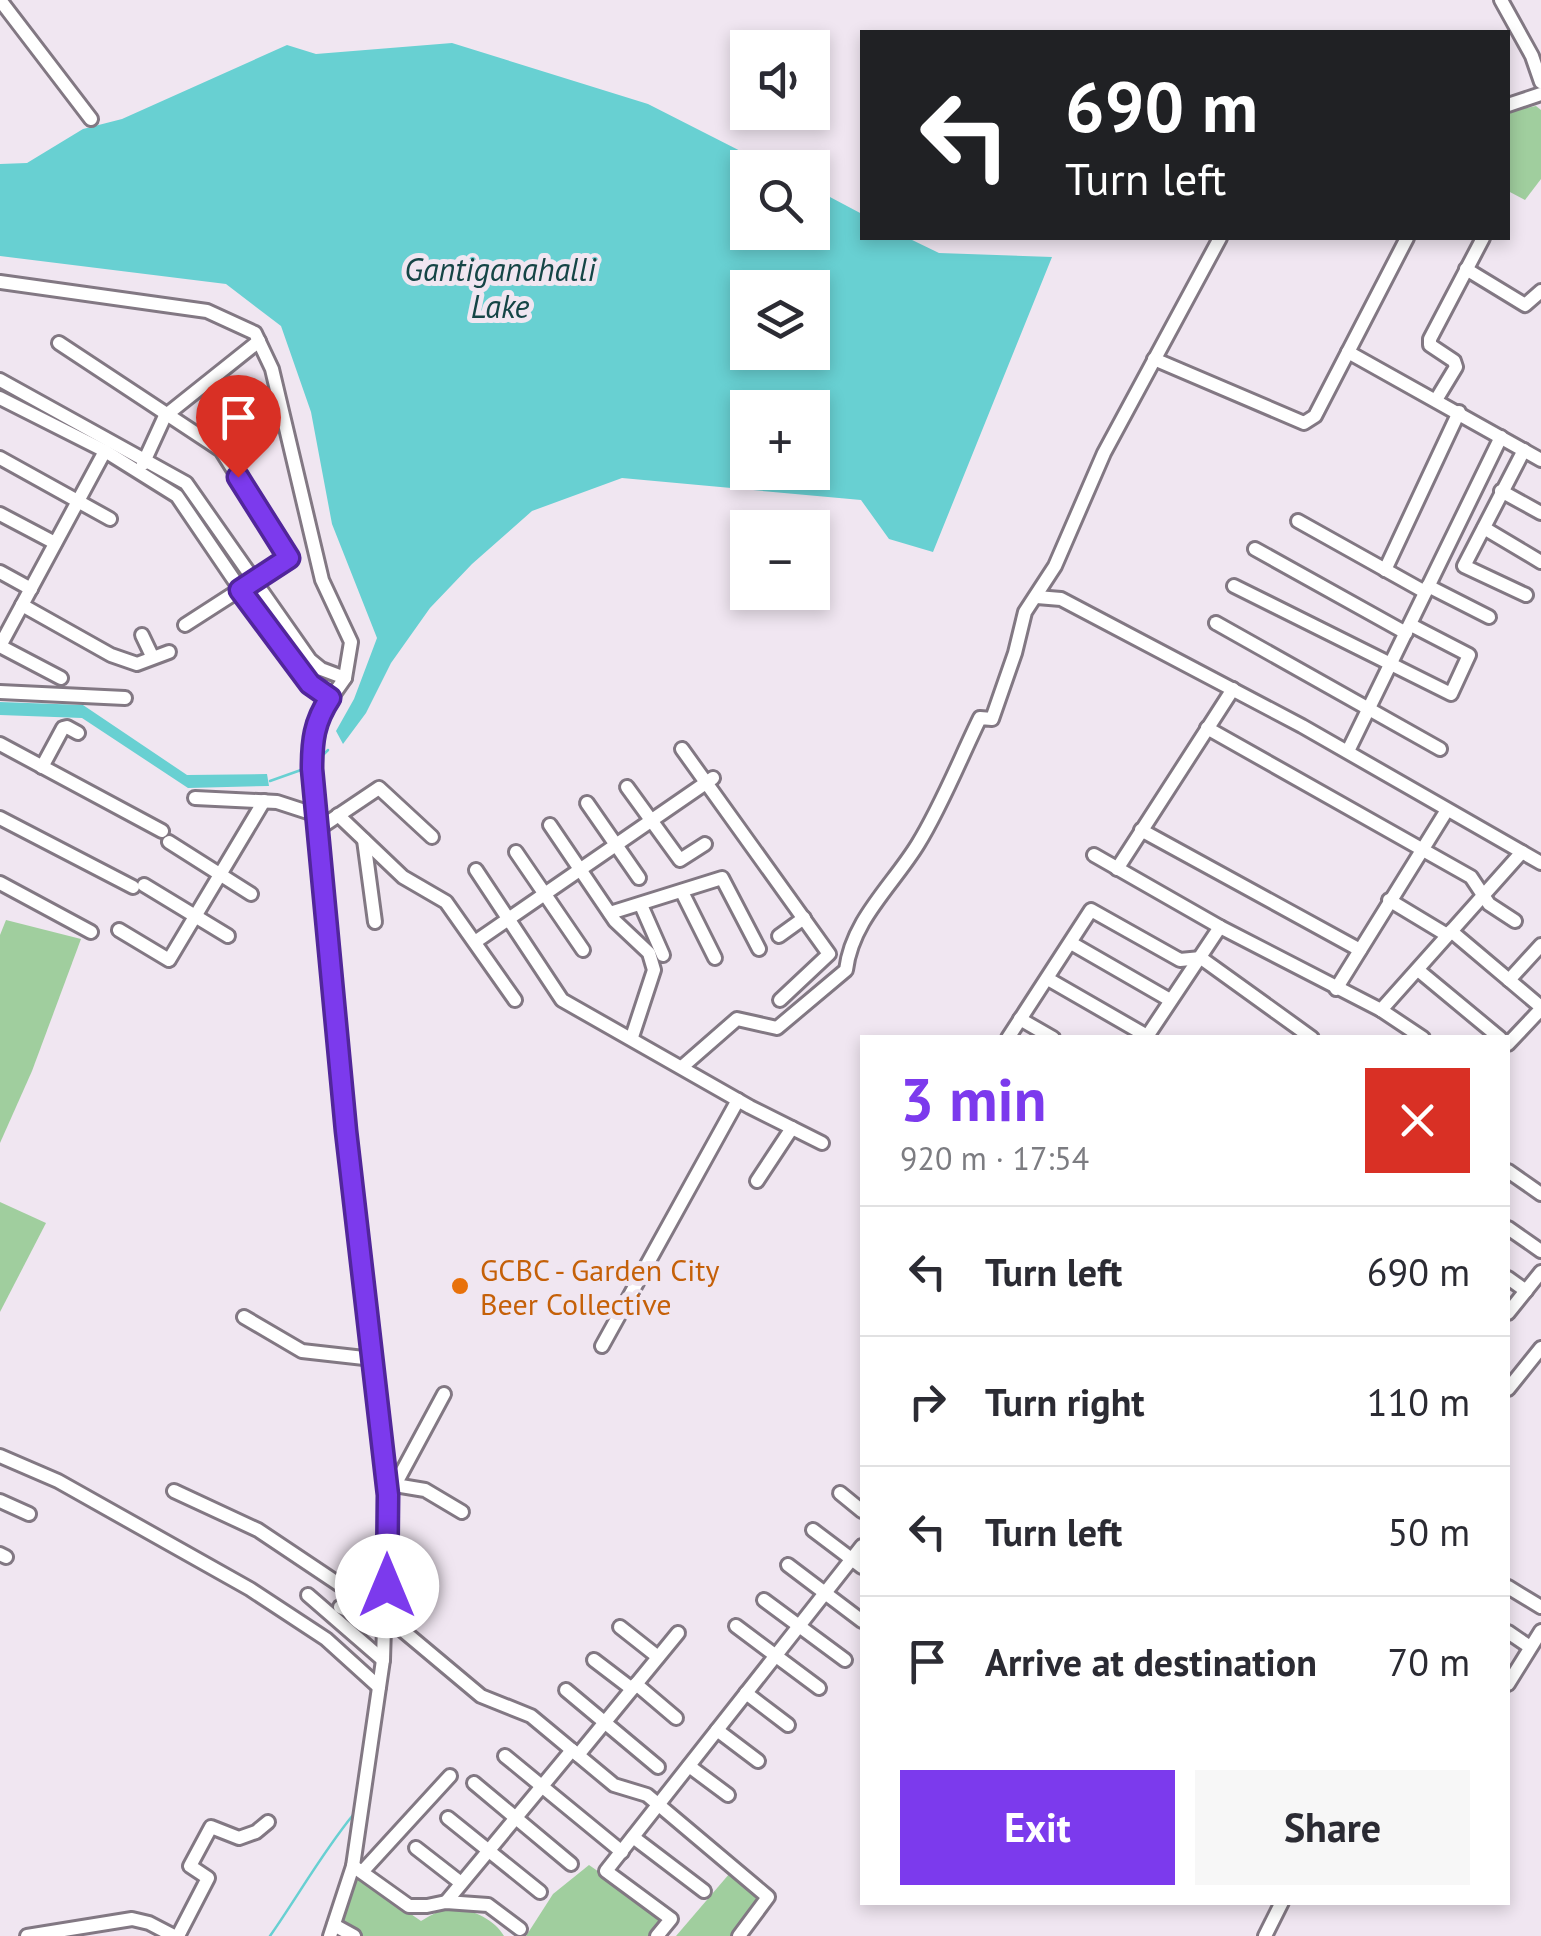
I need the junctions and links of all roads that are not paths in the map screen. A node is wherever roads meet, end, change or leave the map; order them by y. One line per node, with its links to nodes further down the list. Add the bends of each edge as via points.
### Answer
1 (0, 0): 6 (street)
2 (1501, 0): 3 (street)
3 (1541, 82)
4 (1541, 94): 5 (street)
5 (1510, 104)
6 (91, 119)
7 (1219, 240): 16 (street)
8 (1406, 240): 15 (street)
9 (1481, 240): 10 (street)
10 (1466, 269): 12 (street, via 1525,305); 19 (street, via 1430,339 1456,366)
11 (0, 282): 13 (street, via 207,311)
12 (1541, 291)
13 (259, 341): 21 (street); 58 (street, via 272,369 322,580 352,642)
14 (59, 343): 21 (street)
15 (1348, 352): 16 (street, via 1315,416 1304,422); 19 (street)
16 (1154, 359): 46 (street)
17 (0, 380): 27 (street)
18 (0, 398): 24 (street)
19 (1436, 400): 20 (street)
20 (1459, 412): 22 (street); 38 (street)
21 (165, 416): 27 (street); 40 (street, via 221,450 289,558)
22 (1501, 437): 23 (street); 43 (street)
23 (1524, 450): 26 (street); 28 (street)
24 (105, 451): 27 (street); 29 (street)
25 (0, 458): 29 (street)
26 (1541, 460)
27 (142, 464): 40 (street, via 186,483); 44 (street, via 177,496)
28 (1501, 491): 30 (street); 34 (street)
29 (78, 502): 32 (street); 35 (street)
30 (1541, 513)
31 (0, 514): 35 (street)
32 (110, 520)
33 (1298, 521): 38 (street)
34 (1484, 528): 37 (street); 45 (street, via 1465,568)
35 (55, 543): 42 (street)
36 (1255, 550): 51 (street)
37 (1541, 562)
38 (1385, 570): 43 (street)
39 (0, 572): 42 (street)
40 (254, 583): 44 (street); 58 (street, via 310,660)
41 (1234, 586): 56 (street)
42 (31, 588): 47 (street)
43 (1426, 589): 48 (street); 51 (street)
44 (240, 590): 50 (street); 62 (street, via 310,684)
45 (1526, 595)
46 (1037, 598): 59 (street, via 1062,599); 144 (street, via 1024,612 992,719 980,718 918,844 848,949 846,970 777,1028 738,1019)
47 (22, 605): 53 (street); 55 (street, via 112,655 137,664)
48 (1489, 617)
49 (1216, 623): 63 (street)
50 (185, 625)
51 (1409, 629): 56 (street); 56 (street, via 1469,655 1468,662 1449,695)
52 (142, 635): 55 (street)
53 (0, 646): 57 (street)
54 (170, 652): 55 (street)
55 (152, 656)
56 (1392, 666): 63 (street)
57 (62, 678)
58 (345, 678): 62 (street)
59 (1233, 689): 64 (street); 69 (street)
60 (0, 692): 61 (street)
61 (124, 698)
62 (330, 698): 80 (street, via 313,735)
63 (1370, 710): 68 (street); 69 (street)
64 (1208, 728): 82 (street); 87 (street)
65 (78, 733): 70 (street, via 63,728)
66 (0, 744): 70 (street)
67 (682, 749): 71 (street)
68 (1440, 749)
69 (1348, 751): 76 (street)
70 (42, 766): 95 (street)
71 (709, 780): 79 (street); 106 (street)
72 (628, 786): 79 (street)
73 (195, 798): 74 (street)
74 (264, 801): 80 (street); 95 (street)
75 (587, 803): 86 (street)
76 (1446, 810): 87 (street); 89 (street)
77 (338, 815): 80 (street); 83 (street, via 379,788); 84 (street)
78 (0, 818): 105 (street)
79 (652, 820): 85 (street, via 680,860); 86 (street)
80 (317, 822): 160 (street)
81 (550, 825): 94 (street)
82 (1142, 830): 92 (street); 121 (street)
83 (432, 837)
84 (364, 840): 109 (street); 116 (street, via 446,902)
85 (704, 844)
86 (616, 845): 94 (street); 96 (street)
87 (1424, 850): 101 (street, via 1471,877); 102 (street)
88 (516, 852): 100 (street)
89 (1522, 852): 91 (street); 101 (street)
90 (1094, 855): 92 (street)
91 (1541, 863)
92 (1117, 869): 110 (street)
93 (476, 870): 107 (street)
94 (580, 870): 100 (street); 104 (street)
95 (220, 874): 99 (street); 105 (street)
96 (639, 878)
97 (0, 883): 112 (street)
98 (682, 892): 103 (street); 119 (street, via 722,878); 123 (street)
99 (252, 894)
100 (545, 894): 107 (street); 120 (street)
101 (1484, 896): 108 (street); 113 (street)
102 (1388, 900): 113 (street); 121 (street)
103 (641, 906): 104 (street); 122 (street)
104 (610, 913): 142 (street, via 649,953 654,970)
105 (195, 916): 111 (street, via 169,960); 114 (street)
106 (804, 918): 115 (street); 130 (street, via 829,954)
107 (508, 919): 116 (street); 142 (street, via 562,1000)
108 (1515, 921)
109 (376, 922)
110 (1220, 927): 124 (street); 128 (street)
111 (119, 930)
112 (91, 932)
113 (1449, 933): 125 (street); 127 (street)
114 (228, 936)
115 (779, 936)
116 (475, 942): 129 (street)
117 (1072, 942): 124 (street, via 1092,910 1180,960); 126 (street); 131 (street)
118 (1541, 945): 127 (street)
119 (760, 949)
120 (583, 950)
121 (1360, 950): 128 (street)
122 (663, 955)
123 (715, 958)
124 (1201, 958): 131 (street); 139 (street)
125 (1418, 970): 133 (street); 141 (street)
126 (1048, 979): 134 (street); 137 (street)
127 (1509, 980): 132 (street)
128 (1336, 989): 133 (street)
129 (516, 1000)
130 (780, 1000)
131 (1170, 1000): 138 (street)
132 (1541, 1008): 143 (street)
133 (1381, 1010): 140 (street)
134 (1020, 1020): 135 (street); 136 (street)
135 (1010, 1035)
136 (1048, 1035)
137 (1143, 1035)
138 (1147, 1035)
139 (1308, 1035)
140 (1418, 1035)
141 (1496, 1035)
142 (632, 1037): 144 (street)
143 (1510, 1042)
144 (682, 1067): 145 (street)
145 (738, 1100): 146 (street); 158 (street)
146 (792, 1128): 147 (street); 149 (street)
147 (822, 1144)
148 (1510, 1172): 150 (street)
149 (757, 1182)
150 (1541, 1194)
151 (1510, 1229): 152 (street)
152 (1541, 1252)
153 (1541, 1272): 155 (street)
154 (1510, 1279): 155 (street)
155 (1526, 1291): 156 (street)
156 (1510, 1311)
157 (244, 1317): 160 (street, via 302,1352)
158 (602, 1346)
159 (1541, 1348): 161 (street)
160 (373, 1359): 164 (street)
161 (1510, 1387)
162 (444, 1394): 164 (street)
163 (0, 1456): 196 (street, via 58,1481 250,1589 326,1640)
164 (391, 1485): 169 (street, via 425,1490); 180 (street)
165 (174, 1491): 180 (street, via 258,1530)
166 (840, 1493): 168 (street)
167 (0, 1501): 170 (street)
168 (860, 1508)
169 (462, 1512)
170 (30, 1514)
171 (813, 1530): 172 (street)
172 (857, 1563): 175 (street)
173 (788, 1564): 175 (street)
174 (1510, 1588): 179 (street)
175 (826, 1593): 181 (street); 183 (street)
176 (308, 1595): 191 (street)
177 (764, 1600): 183 (street)
178 (340, 1607): 180 (street)
179 (1541, 1607)
180 (382, 1617): 191 (street); 204 (street, via 481,1696 531,1716)
181 (860, 1619)
182 (736, 1626): 189 (street)
183 (799, 1626): 189 (street); 193 (street)
184 (620, 1627): 190 (street)
185 (1541, 1630): 188 (street)
186 (678, 1632): 190 (street)
187 (1510, 1633): 188 (street)
188 (1530, 1647): 194 (street)
189 (776, 1656): 197 (street); 199 (street)
190 (658, 1658): 195 (street)
191 (382, 1660): 196 (street)
192 (594, 1660): 195 (street)
193 (845, 1660)
194 (1510, 1681)
195 (634, 1686): 200 (street); 201 (street)
196 (379, 1687): 222 (street)
197 (819, 1688)
198 (566, 1690): 201 (street)
199 (746, 1693): 202 (street); 203 (street)
200 (676, 1718)
201 (605, 1722): 204 (street); 207 (street)
202 (788, 1725)
203 (717, 1730): 206 (street); 208 (street)
204 (575, 1753): 211 (street); 213 (street, via 614,1785)
205 (504, 1756): 211 (street)
206 (758, 1761)
207 (658, 1766)
208 (688, 1766): 212 (street); 213 (street)
209 (450, 1776): 222 (street)
210 (474, 1784): 215 (street)
211 (542, 1786): 215 (street); 220 (street)
212 (728, 1796)
213 (658, 1805): 217 (street); 230 (street, via 768,1897)
214 (448, 1818): 219 (street)
215 (516, 1818): 219 (street); 221 (street)
216 (268, 1822): 232 (street, via 239,1838 211,1826 190,1866 208,1878)
217 (633, 1837): 220 (street); 224 (street)
218 (416, 1848): 223 (street)
219 (488, 1850): 223 (street); 225 (street)
220 (622, 1852): 234 (street, via 606,1871 671,1919)
221 (571, 1864)
222 (357, 1869): 226 (street, via 410,1906); 229 (street)
223 (462, 1882): 226 (street)
224 (704, 1891)
225 (540, 1892)
226 (446, 1902): 228 (street, via 488,1905)
227 (1280, 1905): 236 (street)
228 (520, 1929)
229 (332, 1930): 233 (street)
230 (743, 1930): 235 (street)
231 (27, 1936): 232 (street, via 132,1920)
232 (176, 1936)
233 (354, 1936)
234 (657, 1936)
235 (761, 1936)
236 (1265, 1936)

